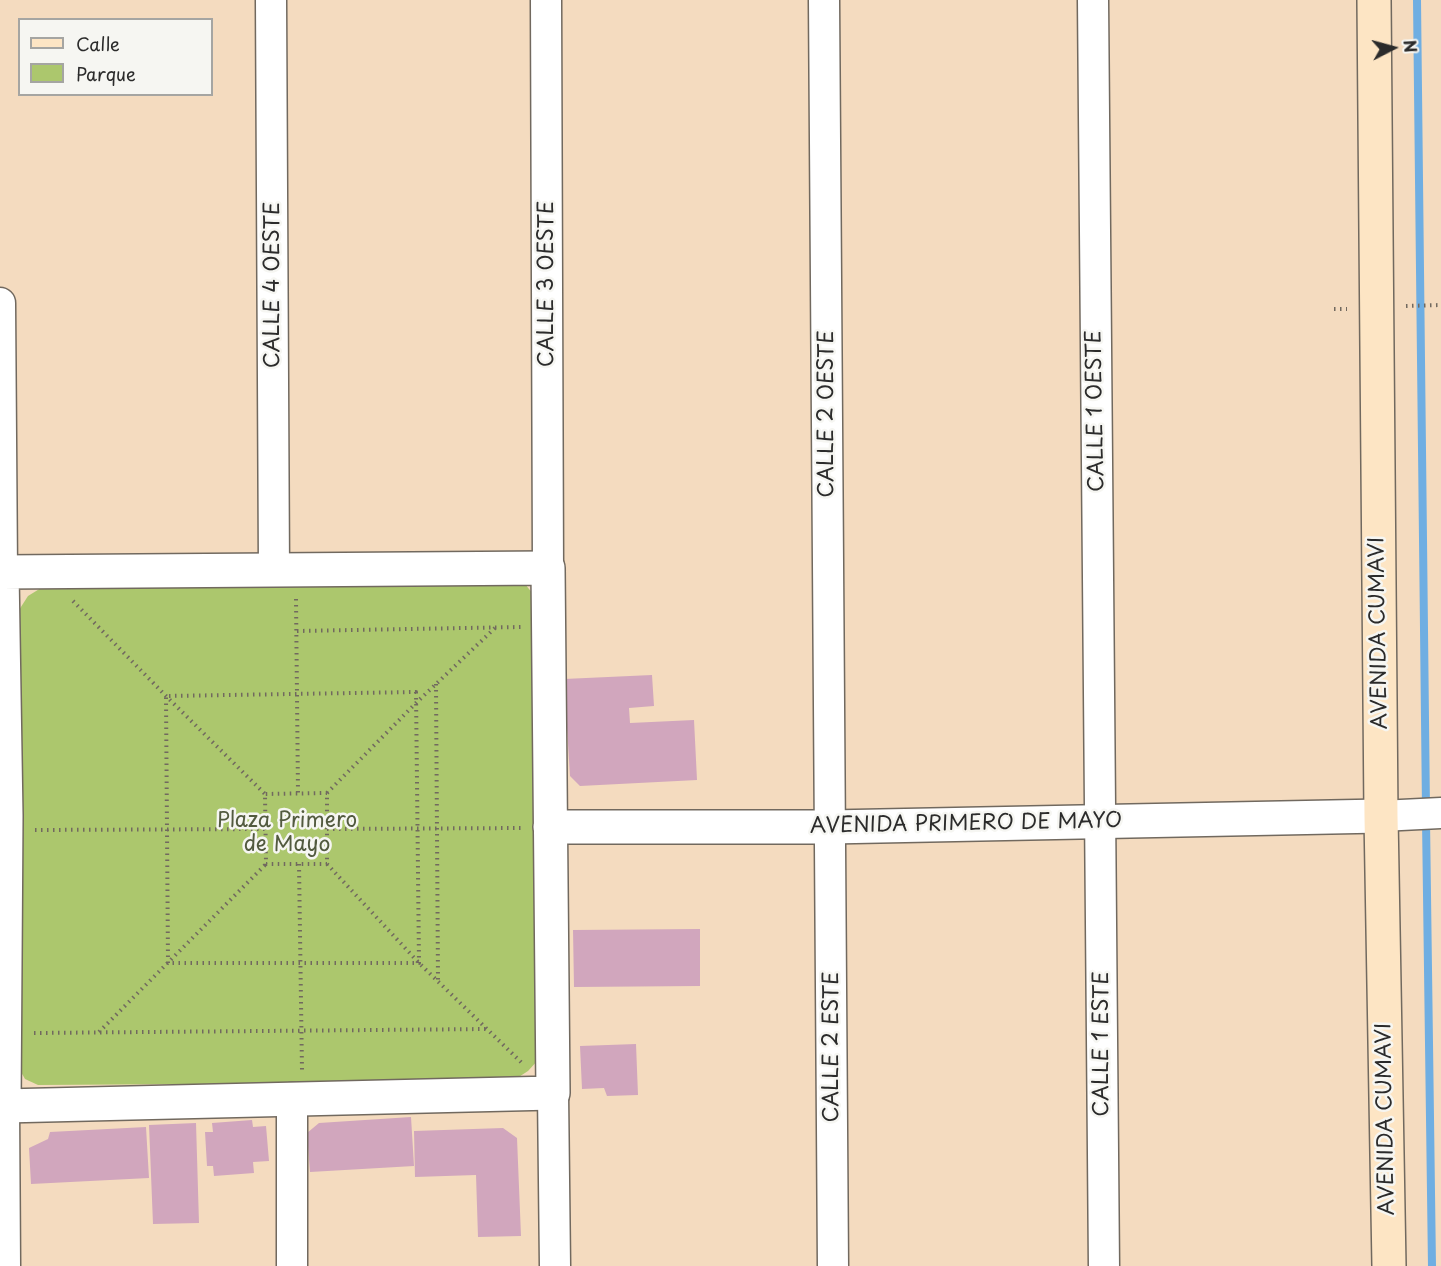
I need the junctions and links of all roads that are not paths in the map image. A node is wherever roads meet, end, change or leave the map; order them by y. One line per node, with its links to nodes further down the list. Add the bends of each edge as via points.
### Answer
1 (271, 0): 8 (street, CALLE 4 OESTE)
2 (546, 0): 7 (street, CALLE 3 OESTE)
3 (824, 0): 15 (street, CALLE 2 OESTE)
4 (1092, 0): 13 (street, CALLE 1 OESTE)
5 (1374, 0): 11 (main road, AVENIDA CUMAVI)
6 (0, 303): 9 (street)
7 (548, 568): 8 (street); 14 (street)
8 (274, 569): 9 (street)
9 (2, 572): 12 (street)
10 (1438, 813): 11 (street)
11 (1387, 816): 13 (street, AVENIDA PRIMERO DE MAYO); 24 (main road, AVENIDA CUMAVI)
12 (4, 821): 18 (street)
13 (1101, 822): 15 (street, AVENIDA PRIMERO DE MAYO); 23 (street, CALLE 1 ESTE)
14 (550, 827): 15 (street, AVENIDA PRIMERO DE MAYO); 17 (street)
15 (830, 827): 22 (street, CALLE 2 ESTE)
16 (297, 1085): 17 (street); 18 (street); 20 (street)
17 (553, 1093): 21 (street)
18 (4, 1106): 19 (street)
19 (5, 1266)
20 (292, 1266)
21 (555, 1266)
22 (833, 1266)
23 (1104, 1266)
24 (1389, 1266)

